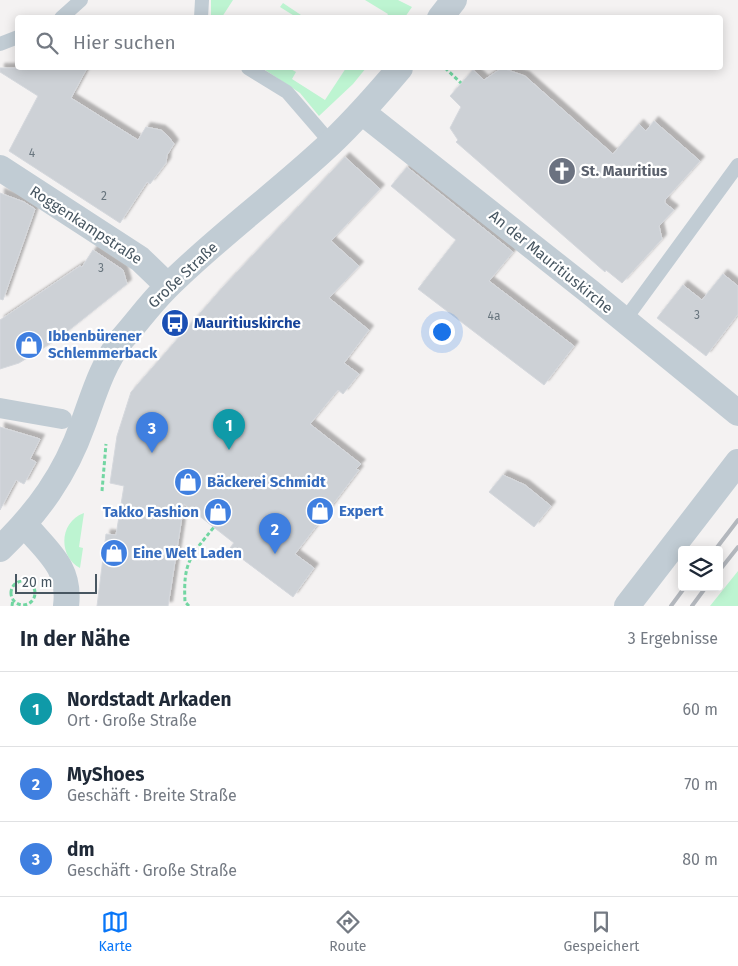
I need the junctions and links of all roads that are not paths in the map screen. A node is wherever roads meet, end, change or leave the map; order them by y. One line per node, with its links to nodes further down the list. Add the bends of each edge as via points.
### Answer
1 (81, 0): 4 (lane)
2 (202, 0): 5 (lane)
3 (454, 0): 6 (street)
4 (64, 15)
5 (201, 15)
6 (442, 15)
7 (15, 38): 8 (lane)
8 (0, 44)
9 (251, 70): 12 (lane, via 287,92)
10 (398, 70): 11 (street, Große Straße)
11 (362, 112): 12 (street, Große Straße); 16 (street, An der Mauritiuskirche)
12 (331, 143): 15 (street, Große Straße)
13 (738, 165): 16 (lane)
14 (0, 168): 15 (street, Roggenkampstraße, via 140,259)
15 (168, 286): 21 (street, Große Straße, via 111,354 62,470 44,502)
16 (624, 321): 18 (street, An der Mauritiuskirche)
17 (0, 408): 19 (street)
18 (738, 413)
19 (62, 419)
20 (738, 462): 24 (street)
21 (24, 526): 22 (street, Große Straße); 23 (street, via 61,566 68,589)
22 (0, 549)
23 (66, 606)
24 (627, 606)

